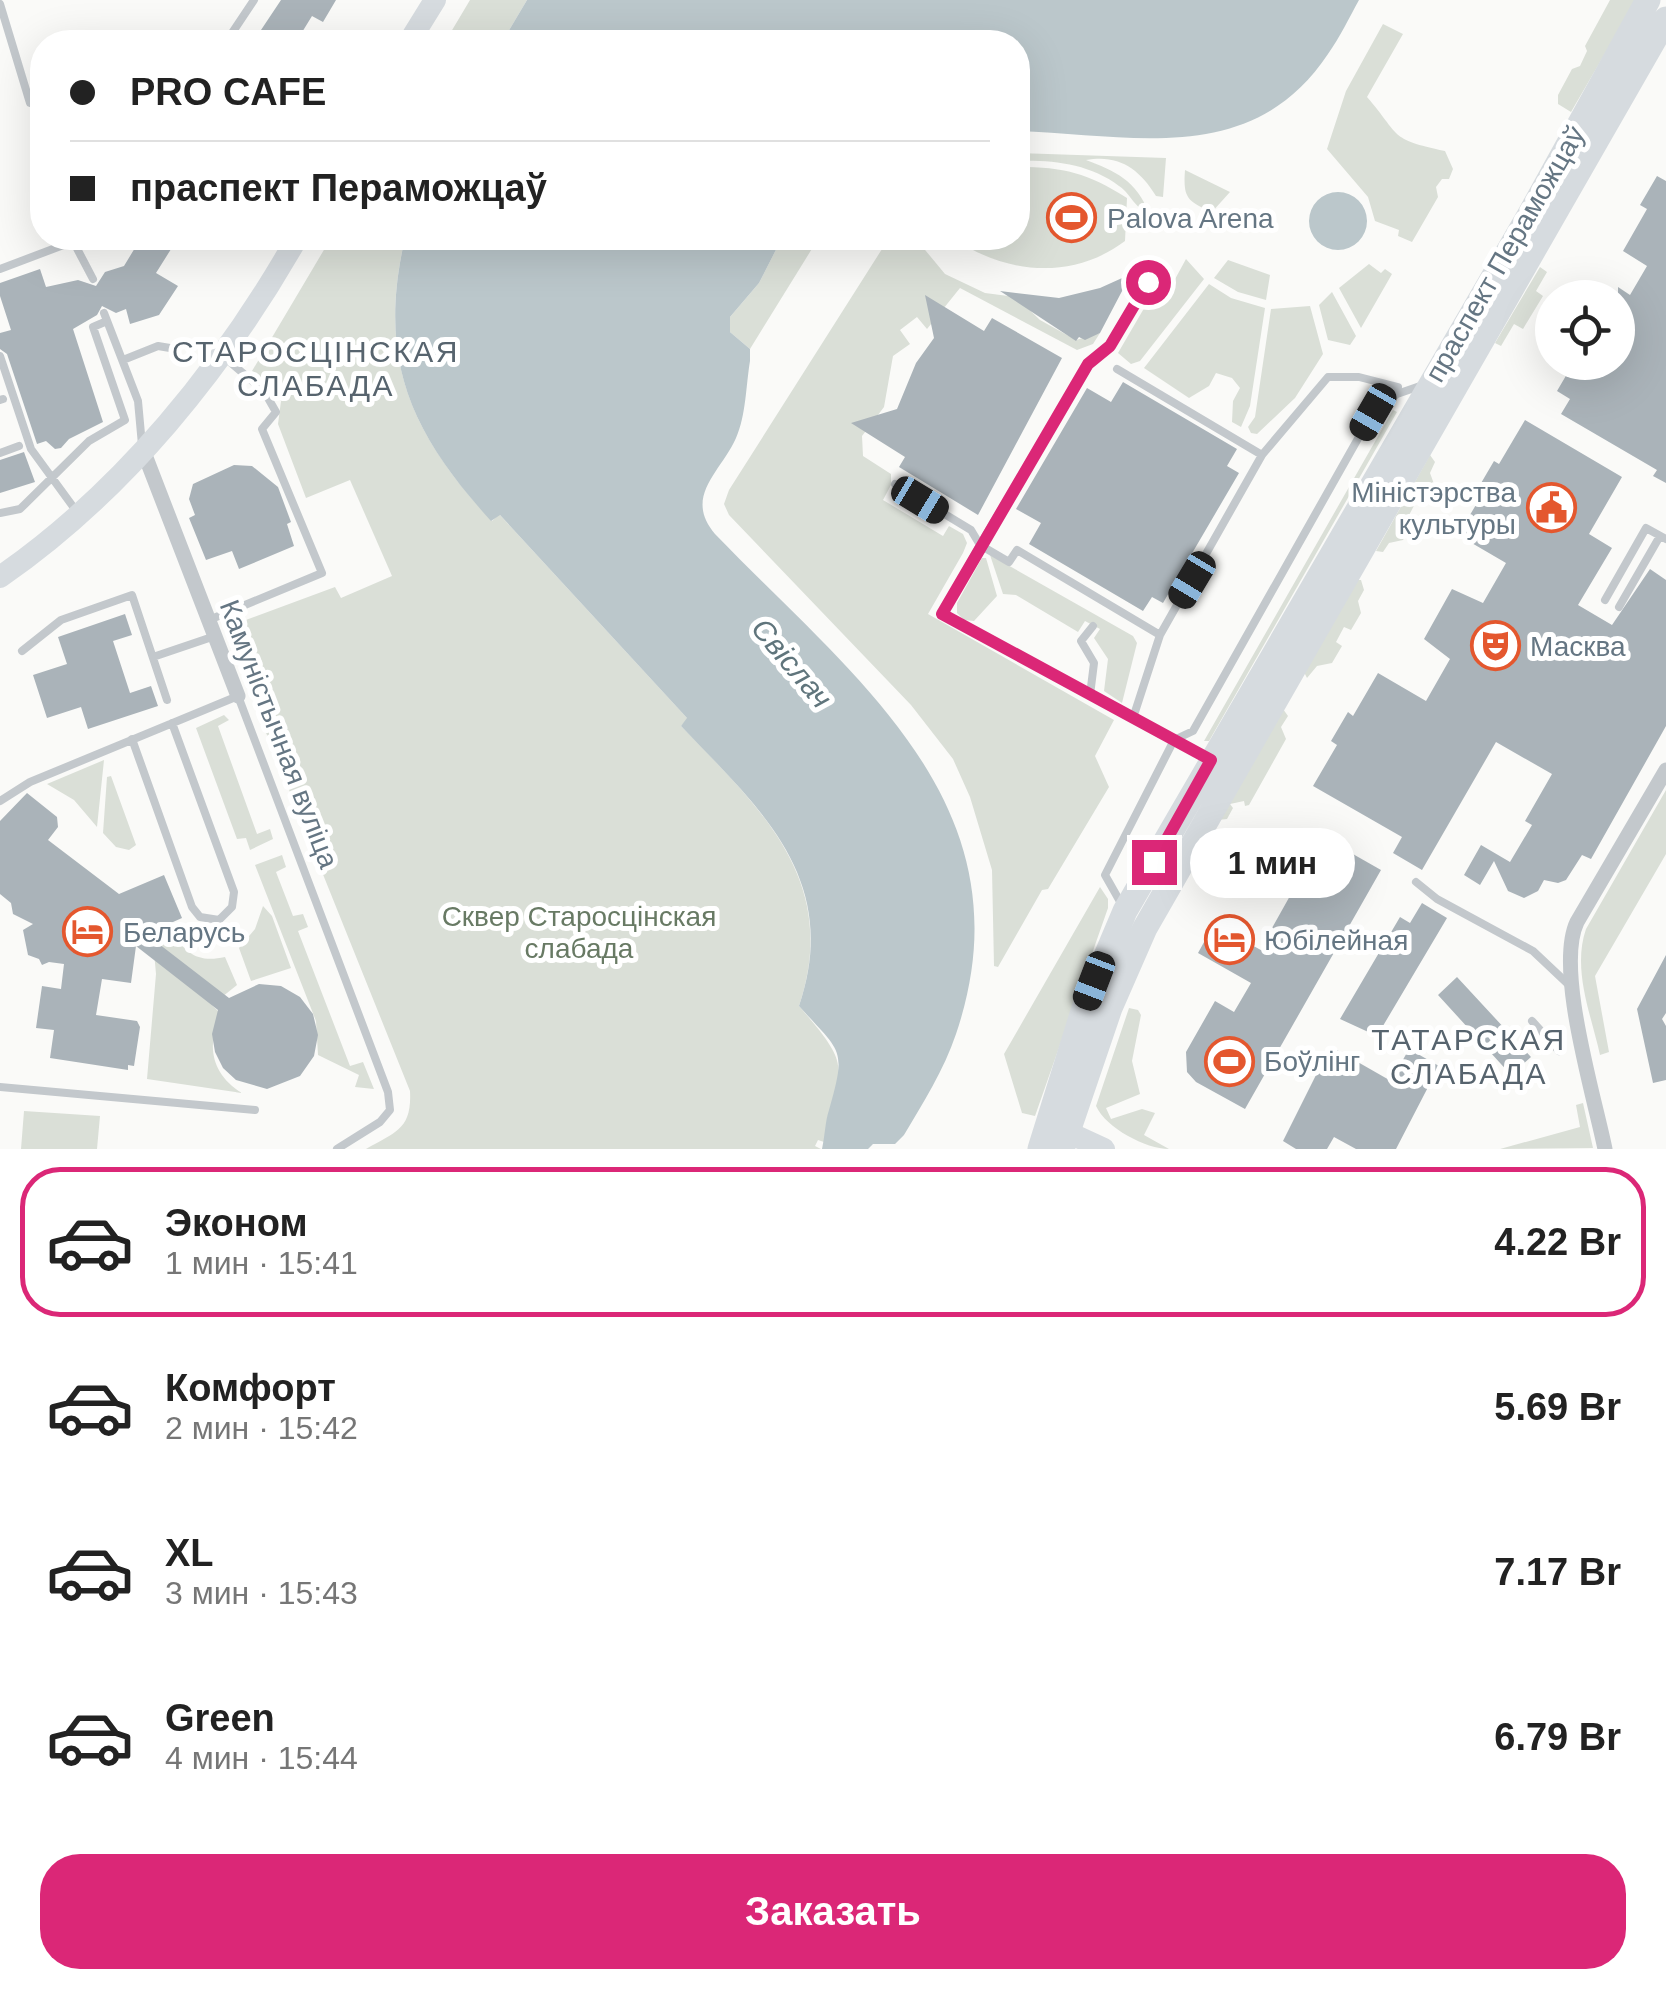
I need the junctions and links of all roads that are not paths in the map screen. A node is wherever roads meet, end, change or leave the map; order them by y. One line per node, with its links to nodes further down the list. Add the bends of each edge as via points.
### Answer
1 (254, 0): 6 (lane)
2 (434, 0): 7 (main road)
3 (1648, 0): 20 (main road, праспект Пераможцаў)
4 (0, 4): 8 (lane)
5 (1666, 19): 57 (main road, праспект Пераможцаў, via 1145,928)
6 (234, 30)
7 (416, 30)
8 (30, 103)
9 (47, 250): 12 (lane)
10 (80, 250): 13 (lane)
11 (290, 250): 16 (main road)
12 (0, 268)
13 (92, 279)
14 (1148, 282): 31 (lane, via 1110,346 1088,364)
15 (176, 349): 18 (lane, via 158,346)
16 (221, 354): 23 (main road); 36 (lane, via 271,401 276,412 262,429 322,573)
17 (0, 356): 26 (lane, via 31,450)
18 (122, 360): 23 (lane, Камуністычная вуліца, via 138,401); 26 (lane, Камуністычная вуліца, via 106,317 93,327 125,420 89,441)
19 (1118, 369): 25 (lane)
20 (1432, 382): 21 (lane); 47 (main road, праспект Пераможцаў)
21 (1397, 394): 25 (lane, via 1398,387 1359,377 1328,377); 46 (lane, via 1373,412 1193,731)
22 (19, 446): 24 (lane)
23 (143, 450): 29 (main road); 36 (street, Камуністычная вуліца)
24 (0, 453)
25 (1262, 455): 37 (lane)
26 (52, 478): 28 (lane, via 20,508); 29 (lane)
27 (895, 484): 31 (lane, via 970,530)
28 (0, 514)
29 (80, 515): 32 (main road)
30 (1663, 537): 33 (lane, via 1646,528); 34 (lane)
31 (980, 544): 37 (lane, via 1009,562 1017,550); 40 (lane, via 942,614)
32 (0, 577)
33 (1605, 600)
34 (1619, 607)
35 (1093, 626): 40 (lane, via 1081,641 1094,663)
36 (212, 628): 39 (lane); 41 (street, Камуністычная вуліца)
37 (1160, 635): 43 (lane)
38 (22, 651): 39 (lane, via 61,620 132,594)
39 (153, 658): 42 (lane)
40 (1090, 695): 43 (lane)
41 (238, 696): 44 (lane); 58 (lane, Камуністычная вуліца, via 388,1092 390,1110 380,1122)
42 (167, 700)
43 (1133, 718): 46 (lane)
44 (172, 723): 45 (lane); 45 (lane, via 234,892 232,908 219,920 200,917 192,907)
45 (132, 739): 49 (lane)
46 (1174, 740): 47 (lane); 51 (lane, via 1105,875)
47 (1211, 760): 51 (main road, праспект Пераможцаў)
48 (1666, 770): 52 (street, via 1570,935)
49 (0, 801)
50 (1416, 882): 52 (lane, via 1532,951)
51 (1125, 911): 57 (main road, праспект Пераможцаў, via 1084,1008)
52 (1572, 987): 61 (street)
53 (1532, 1021): 54 (lane)
54 (1559, 1051)
55 (0, 1087): 56 (lane)
56 (255, 1110)
57 (1058, 1134): 59 (main road, праспект Пераможцаў); 60 (main road)
58 (336, 1149)
59 (1040, 1149)
60 (1104, 1149)
61 (1605, 1149)

